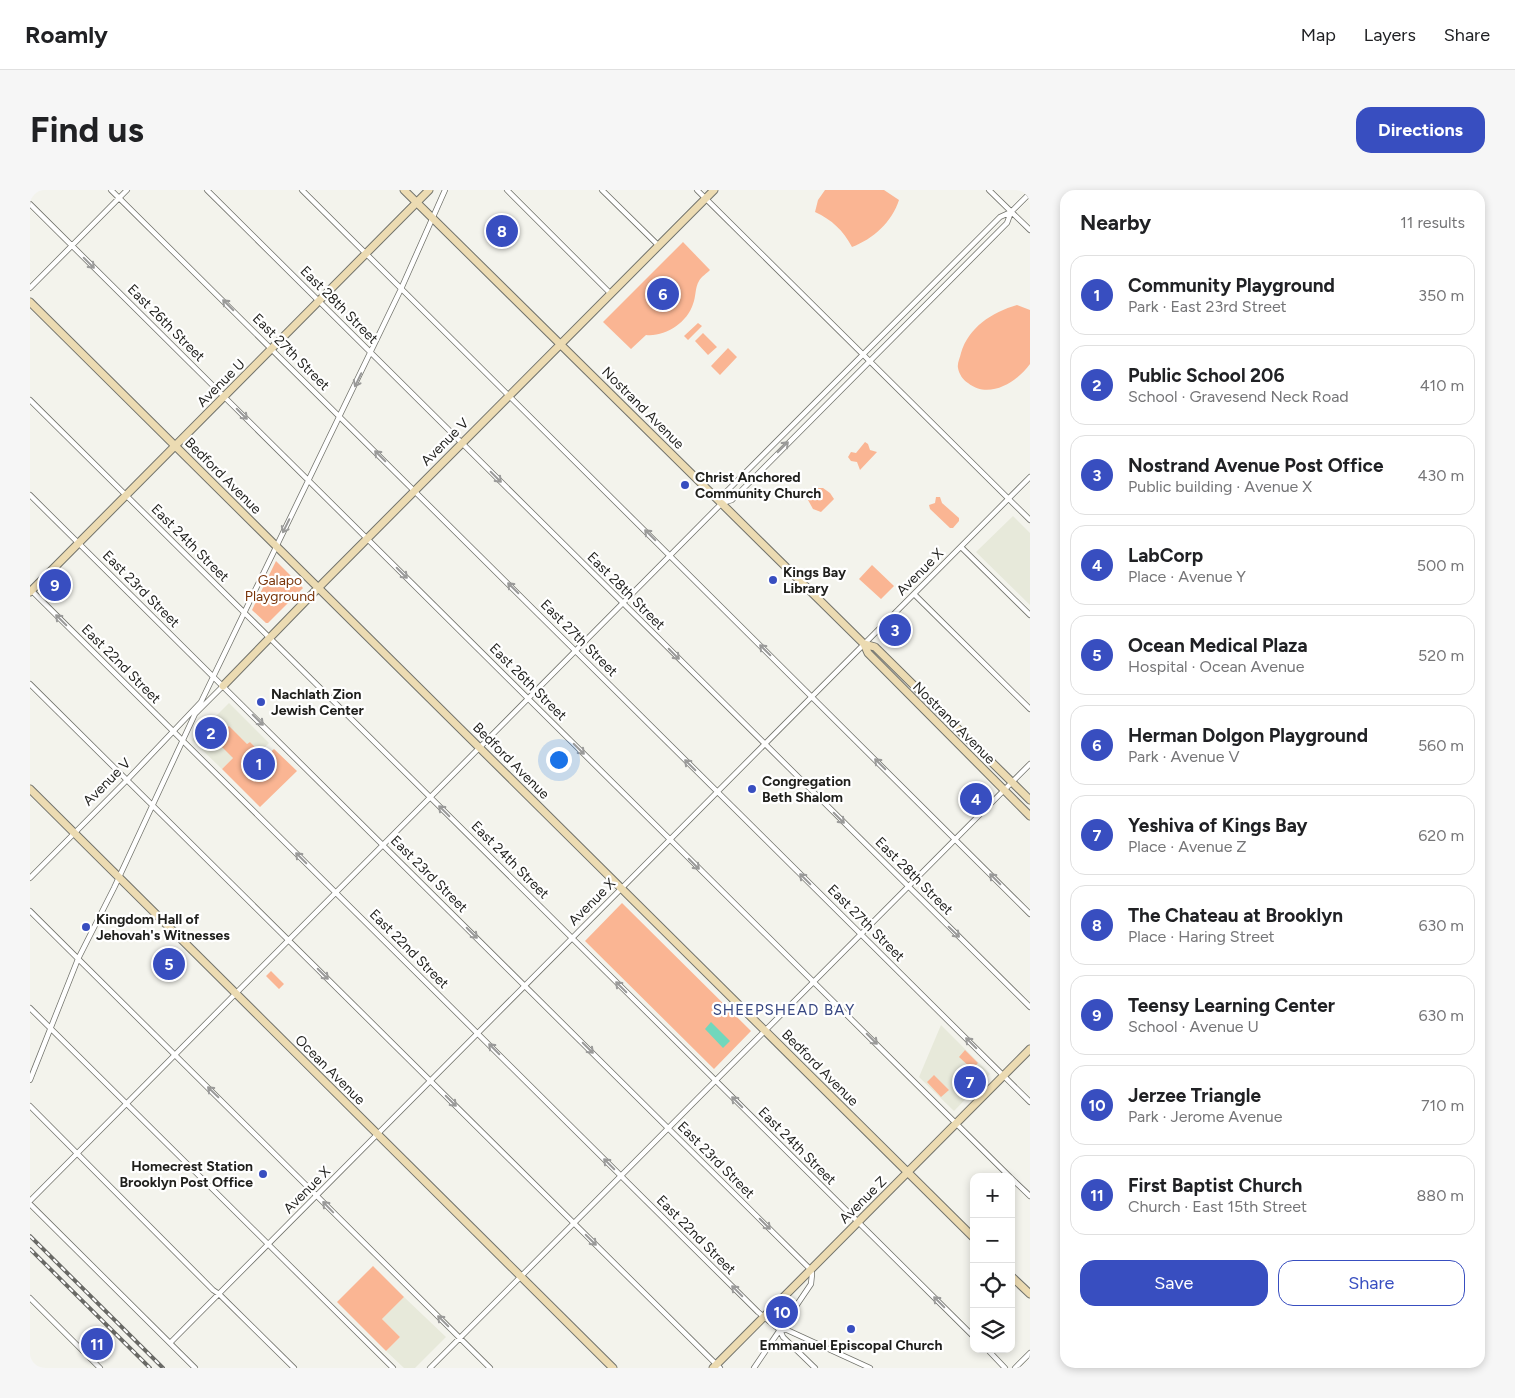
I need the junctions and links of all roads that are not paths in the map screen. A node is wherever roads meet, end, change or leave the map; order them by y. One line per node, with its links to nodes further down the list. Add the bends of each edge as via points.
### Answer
1 (111, 190): 14 (street, East 27th Street)
2 (127, 190): 14 (street)
3 (207, 190): 28 (street, East 28th Street)
4 (302, 190): 23 (street)
5 (404, 190): 16 (main road, Nostrand Avenue)
6 (429, 190): 16 (main road, Avenue U)
7 (445, 190): 19 (street, Avenue V)
8 (507, 190): 26 (street)
9 (602, 190): 22 (street)
10 (697, 190): 15 (street)
11 (714, 190): 15 (main road, Avenue V)
12 (989, 190): 18 (street)
13 (1030, 193): 18 (street)
14 (119, 198): 21 (street); 30 (street, East 27th Street, one-way to 14)
15 (706, 198): 22 (main road, Avenue V); 32 (street)
16 (417, 202): 19 (main road, Nostrand Avenue); 23 (main road, Avenue U)
17 (30, 204): 21 (street, East 26th Street)
18 (1011, 212): 20 (street); 32 (street, via 1000,217); 33 (street, via 1007,223)
19 (433, 218): 25 (street, Avenue V); 29 (main road, Nostrand Avenue)
20 (1030, 230)
21 (72, 245): 24 (street); 35 (street, East 26th Street, one-way to 35)
22 (658, 246): 26 (main road, Avenue V)
23 (366, 254): 25 (street); 28 (main road, Avenue U)
24 (30, 288)
25 (402, 289): 31 (street, Avenue V); 34 (street)
26 (611, 294): 29 (main road, Avenue V)
27 (30, 302): 39 (main road, Bedford Avenue)
28 (319, 302): 30 (main road, Avenue U); 31 (street, East 28th Street)
29 (561, 344): 34 (main road, Avenue V); 46 (main road, Nostrand Avenue)
30 (272, 349): 35 (main road, Avenue U); 37 (street, East 27th Street)
31 (371, 353): 37 (street, Avenue V, one-way to 37); 38 (street, East 28th Street)
32 (863, 355): 33 (street); 46 (street, via 725,493)
33 (869, 361): 45 (street); 46 (street, one-way to 33, via 732,500)
34 (509, 395): 38 (main road, Avenue V); 52 (street, one-way to 34)
35 (224, 397): 39 (main road, Avenue U); 41 (street, East 26th Street, one-way to 41)
36 (30, 400): 44 (street, East 24th Street)
37 (340, 417): 41 (street, Avenue V); 42 (street, East 27th Street, one-way to 37)
38 (462, 443): 42 (main road, Avenue V); 56 (street, East 28th Street, one-way to 56)
39 (175, 446): 44 (main road, Avenue U); 50 (main road, Bedford Avenue)
40 (1030, 477): 45 (street, Avenue X)
41 (309, 480): 48 (street, East 26th Street); 50 (street, Avenue V, one-way to 50)
42 (415, 491): 48 (main road, Avenue V); 61 (street, East 27th Street, one-way to 42)
43 (30, 495): 49 (street, East 23rd Street)
44 (126, 496): 49 (main road, Avenue U); 57 (street, East 24th Street)
45 (1009, 499): 47 (street); 51 (street, Avenue X)
46 (722, 503): 52 (street); 60 (main road, Nostrand Avenue)
47 (1030, 520)
48 (367, 538): 53 (main road, Avenue V); 66 (street, East 26th Street, one-way to 66)
49 (79, 543): 54 (main road, Avenue U); 62 (street, East 23rd Street)
50 (276, 546): 53 (main road, Bedford Avenue); 57 (street, Avenue V)
51 (961, 547): 55 (street, Avenue X); 58 (street)
52 (670, 555): 56 (street); 65 (street, one-way to 52)
53 (318, 588): 59 (main road, Avenue V); 71 (main road, Bedford Avenue)
54 (31, 591): 68 (street, East 22nd Street, one-way to 54)
55 (914, 594): 60 (street, Avenue X); 67 (street)
56 (623, 603): 61 (street); 70 (street, East 28th Street, one-way to 70)
57 (244, 612): 59 (street, East 24th Street); 62 (street, Avenue V)
58 (1030, 615)
59 (270, 638): 64 (main road, Avenue V); 78 (street, East 24th Street)
60 (864, 644): 65 (street, Avenue X); 74 (main road, Nostrand Avenue, via 875,647); 76 (main road, Nostrand Avenue, via 868,653)
61 (576, 651): 66 (street); 77 (street, East 27th Street, one-way to 61)
62 (214, 676): 64 (street, East 23rd Street); 68 (street, Avenue V, via 201,702)
63 (30, 684): 73 (street)
64 (223, 686): 69 (street, Avenue V, via 195,714); 85 (street, East 23rd Street, one-way to 85)
65 (812, 696): 70 (street, Avenue X); 83 (street, one-way to 65)
66 (528, 698): 71 (street); 84 (street, East 26th Street, one-way to 84)
67 (1030, 710)
68 (173, 732): 69 (street, East 22nd Street); 73 (street, Avenue V)
69 (183, 741): 80 (street); 90 (street, East 22nd Street, one-way to 69)
70 (765, 744): 77 (street, Avenue X); 88 (street, East 28th Street, one-way to 88)
71 (479, 748): 78 (street); 89 (main road, Bedford Avenue)
72 (1030, 764): 74 (street)
73 (127, 780): 80 (street); 82 (street, Avenue V)
74 (1012, 782): 76 (street); 79 (main road, Nostrand Avenue)
75 (30, 789): 82 (main road, Ocean Avenue)
76 (1004, 790): 81 (main road, Nostrand Avenue); 83 (street)
77 (718, 792): 84 (street, Avenue X); 93 (street, East 27th Street, one-way to 77)
78 (430, 797): 85 (street); 94 (street, East 24th Street, one-way to 78)
79 (1030, 800)
80 (152, 805): 86 (street); 95 (street)
81 (1030, 816)
82 (74, 833): 86 (main road, Ocean Avenue); 87 (street, Avenue V)
83 (955, 839): 88 (street); 92 (street, one-way to 83)
84 (670, 840): 89 (street, Avenue X); 97 (street, East 26th Street, one-way to 97)
85 (383, 845): 90 (street); 98 (street, East 23rd Street, one-way to 98)
86 (119, 877): 96 (street); 99 (main road, Ocean Avenue)
87 (30, 878)
88 (908, 887): 93 (street); 101 (street, East 28th Street, one-way to 101)
89 (622, 889): 94 (street, Avenue X); 103 (main road, Bedford Avenue)
90 (336, 892): 95 (street); 104 (street, East 22nd Street)
91 (30, 911): 96 (street)
92 (1030, 914)
93 (861, 934): 97 (street); 107 (street, East 27th Street, one-way to 93)
94 (572, 939): 98 (street, Avenue X); 109 (street, East 24th Street, one-way to 94)
95 (288, 940): 99 (street); 110 (street, one-way to 110)
96 (78, 959): 102 (street); 106 (street)
97 (814, 982): 103 (street); 114 (street, East 26th Street, one-way to 114)
98 (525, 986): 104 (street, Avenue X); 115 (street, East 23rd Street, one-way to 115)
99 (235, 993): 106 (street); 116 (main road, Ocean Avenue)
100 (30, 1008): 102 (street)
101 (1030, 1008)
102 (51, 1028): 108 (street); 112 (street)
103 (765, 1031): 109 (street); 118 (main road, Bedford Avenue)
104 (478, 1034): 110 (street, Avenue X); 120 (street, East 22nd Street, one-way to 104)
105 (1030, 1049): 107 (main road, Avenue Z)
106 (174, 1055): 112 (street); 122 (street, one-way to 106)
107 (1004, 1076): 111 (street, East 27th Street); 114 (main road, Avenue Z)
108 (30, 1080)
109 (715, 1081): 115 (street); 125 (street, East 24th Street, one-way to 109)
110 (431, 1082): 116 (street, Avenue X); 126 (street, one-way to 126)
111 (1030, 1102)
112 (126, 1103): 117 (street); 128 (street)
113 (30, 1106): 117 (street)
114 (956, 1123): 118 (main road, Avenue Z); 119 (street, East 26th Street)
115 (668, 1128): 120 (street); 129 (street, East 23rd Street, one-way to 129)
116 (378, 1135): 122 (street, Avenue X); 130 (main road, Ocean Avenue)
117 (77, 1153): 124 (street); 132 (street)
118 (907, 1173): 125 (main road, Avenue Z); 127 (main road, Bedford Avenue)
119 (1007, 1173)
120 (621, 1176): 126 (street); 135 (street, East 22nd Street, one-way to 120)
121 (1015, 1181): 123 (street, East 26th Street)
122 (317, 1196): 128 (street, Avenue X); 138 (street, one-way to 122)
123 (1030, 1196)
124 (30, 1202): 139 (street)
125 (858, 1222): 129 (main road, Avenue Z); 137 (street, East 24th Street, one-way to 125)
126 (574, 1223): 130 (street); 142 (street, one-way to 142)
127 (970, 1234)
128 (268, 1245): 132 (street, Avenue X); 146 (street)
129 (811, 1270): 135 (main road, Avenue Z); 136 (street, via 811,1284)
130 (521, 1276): 138 (street); 149 (main road, Ocean Avenue)
131 (1015, 1280): 133 (main road)
132 (220, 1294): 139 (street, Avenue X); 145 (street)
133 (1030, 1294)
134 (30, 1298): 143 (street)
135 (764, 1317): 136 (street, East 22nd Street); 142 (main road, Avenue Z)
136 (780, 1330): 150 (street); 151 (street); 152 (street, via 787,1330)
137 (970, 1332)
138 (460, 1338): 147 (street); 148 (street)
139 (170, 1343): 144 (street)
140 (990, 1353): 153 (street)
141 (1030, 1353): 154 (street)
142 (716, 1367)
143 (100, 1368)
144 (195, 1368)
145 (294, 1368)
146 (393, 1368)
147 (430, 1368)
148 (490, 1368)
149 (613, 1368)
150 (754, 1368)
151 (815, 1368)
152 (870, 1368)
153 (1006, 1368)
154 (1015, 1368)

